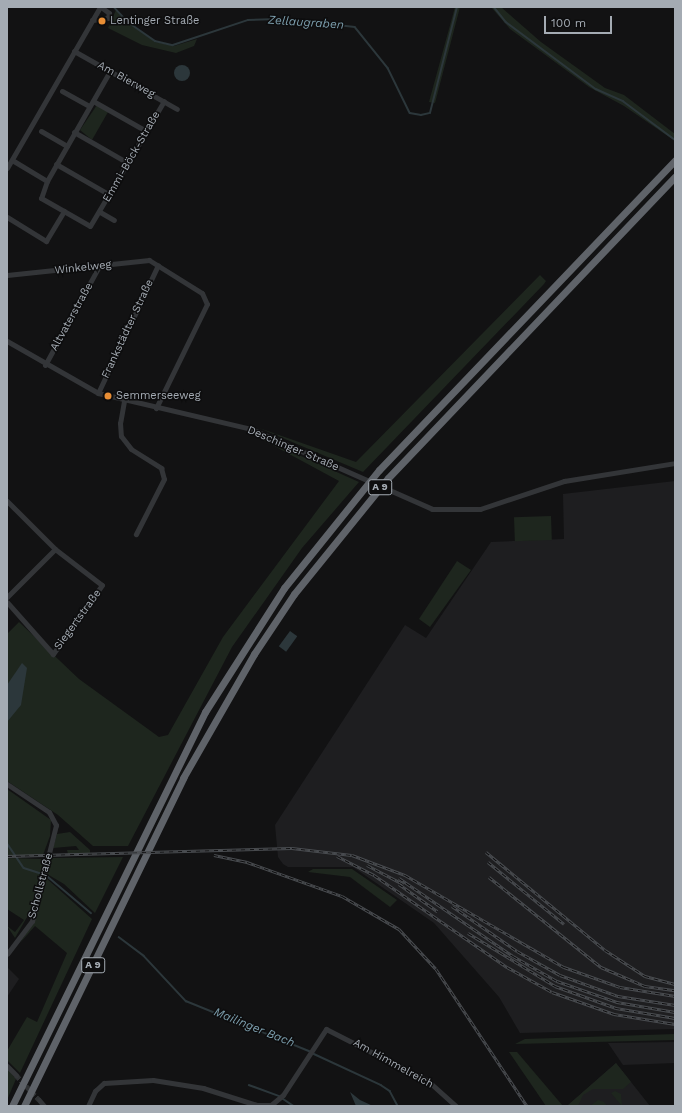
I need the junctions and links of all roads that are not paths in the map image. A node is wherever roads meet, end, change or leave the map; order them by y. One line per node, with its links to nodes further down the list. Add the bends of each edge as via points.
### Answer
1 (101, 7): 2 (street); 2 (street, via 109,12 108,18)
2 (92, 20): 3 (street)
3 (74, 51): 4 (street, Am Bierweg); 14 (street)
4 (110, 71): 6 (street); 7 (street, Am Bierweg)
5 (62, 91): 8 (street)
6 (93, 100): 8 (street); 11 (street)
7 (164, 101): 9 (street, Am Bierweg); 11 (street, Emmi-Böck-Straße)
8 (89, 106): 12 (street)
9 (177, 109)
10 (41, 131): 13 (street)
11 (146, 131): 16 (street, Emmi-Böck-Straße)
12 (74, 132): 13 (street); 16 (street)
13 (67, 146): 17 (street)
14 (12, 160): 18 (street); 20 (street)
15 (675, 160): 45 (highway, A 9, via 379,470 328,530 244,648 205,712 137,846)
16 (128, 163): 21 (street, Emmi-Böck-Straße)
17 (56, 164): 20 (street); 21 (street)
18 (7, 168)
19 (675, 177): 46 (highway, A 9, via 388,478 337,537 250,660 212,724 145,856)
20 (47, 181): 22 (street, Emmi-Böck-Straße, via 41,198)
21 (110, 195): 23 (street, Emmi-Böck-Straße)
22 (64, 211): 23 (street, Emmi-Böck-Straße, via 90,226); 24 (street, via 46,241)
23 (100, 212): 25 (street, Emmi-Böck-Straße)
24 (7, 217)
25 (114, 220)
26 (158, 265): 27 (street, Winkelweg, via 149,260); 31 (street, Frankstädter Straße); 33 (street, via 202,293 207,304)
27 (98, 268): 28 (street, Winkelweg); 30 (street, Altvaterstraße)
28 (7, 275)
29 (7, 341): 30 (street, Deschinger Straße)
30 (46, 365): 31 (street, Deschinger Straße)
31 (98, 393): 32 (street, Deschinger Straße)
32 (124, 401): 33 (street, Deschinger Straße); 36 (street, via 120,423 121,436 131,449 161,468 164,474 163,483)
33 (156, 408): 34 (street, Deschinger Straße, via 251,429 432,509 480,509 564,481)
34 (675, 463)
35 (7, 501): 37 (street)
36 (136, 534)
37 (55, 549): 38 (street); 39 (street, Siegertstraße, via 102,585 53,654)
38 (7, 598)
39 (7, 603)
40 (7, 784): 41 (street, Schollstraße, via 49,812 56,825 30,925)
41 (7, 954)
42 (7, 1066): 43 (street)
43 (16, 1075)
44 (39, 1100): 47 (street)
45 (12, 1106)
46 (24, 1106)
47 (44, 1106)
48 (88, 1106): 49 (street, Am Himmelreich, via 100,1085 132,1080 203,1088 262,1106 279,1100 310,1049 326,1029 428,1081)
49 (456, 1106)

